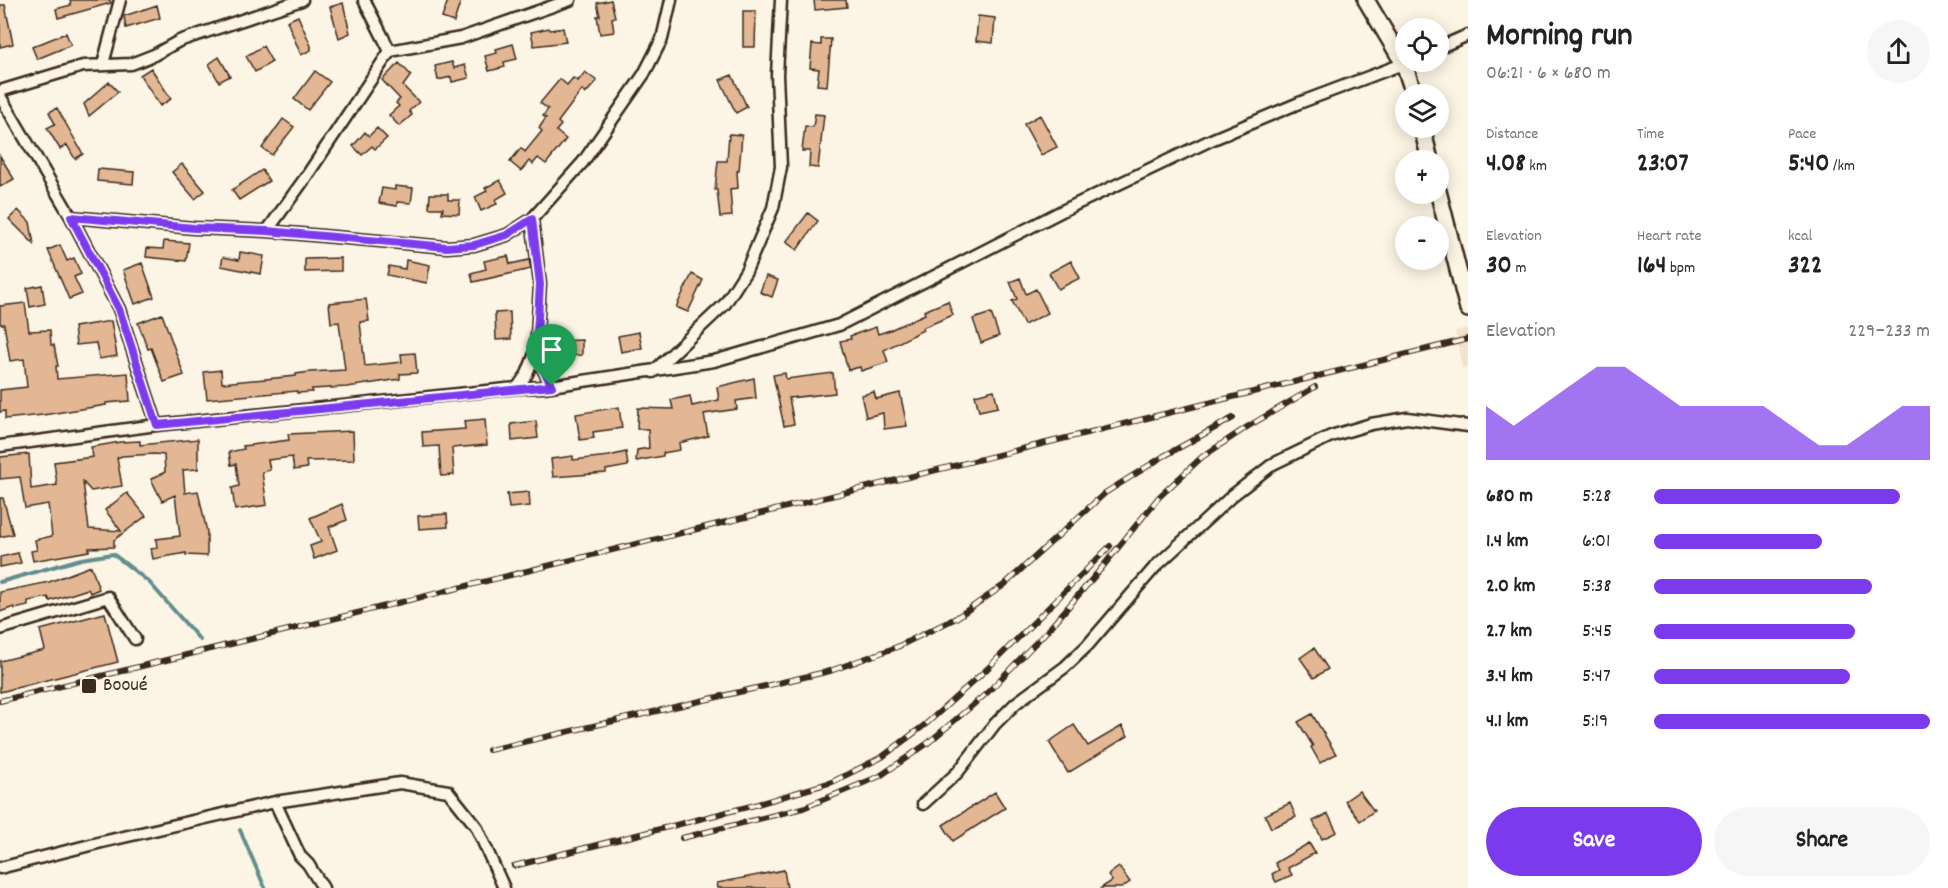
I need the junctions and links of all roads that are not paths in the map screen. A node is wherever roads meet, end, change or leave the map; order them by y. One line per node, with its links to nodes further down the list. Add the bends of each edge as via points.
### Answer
1 (120, 0): 12 (street)
2 (302, 0): 12 (street, via 178,41 131,64)
3 (364, 0): 11 (street)
4 (570, 0): 11 (street, via 461,38)
5 (671, 0): 18 (street, via 662,39 644,74 583,162)
6 (781, 0): 22 (street, via 777,75 781,167 773,208 746,271 724,304)
7 (1366, 0): 10 (street)
8 (1468, 35): 9 (street)
9 (1449, 43)
10 (1395, 46)
11 (390, 51): 19 (street)
12 (103, 64): 14 (street, via 83,66)
13 (1395, 67): 22 (street, via 1211,140 1062,211 839,326 714,361)
14 (0, 91)
15 (0, 96): 17 (street)
16 (1441, 204): 20 (street)
17 (71, 217): 19 (street); 25 (street, via 119,309)
18 (532, 219): 19 (street, via 507,235 474,245 447,247); 21 (street, via 540,284)
19 (267, 231)
20 (1468, 309)
21 (536, 351): 23 (street); 24 (street)
22 (653, 372): 23 (street)
23 (552, 386): 24 (street)
24 (517, 388): 25 (street)
25 (157, 425): 27 (street)
26 (1468, 426): 31 (street, via 1407,418 1371,424 1331,436 1274,464 1233,495 1155,567 1093,639 1065,667 1016,703 958,772)
27 (0, 446)
28 (0, 629): 29 (street, via 108,597)
29 (135, 639)
30 (275, 802): 32 (street); 33 (street, via 300,856); 34 (street, via 400,783 448,791 476,826)
31 (924, 804)
32 (0, 868)
33 (323, 888)
34 (504, 888)

